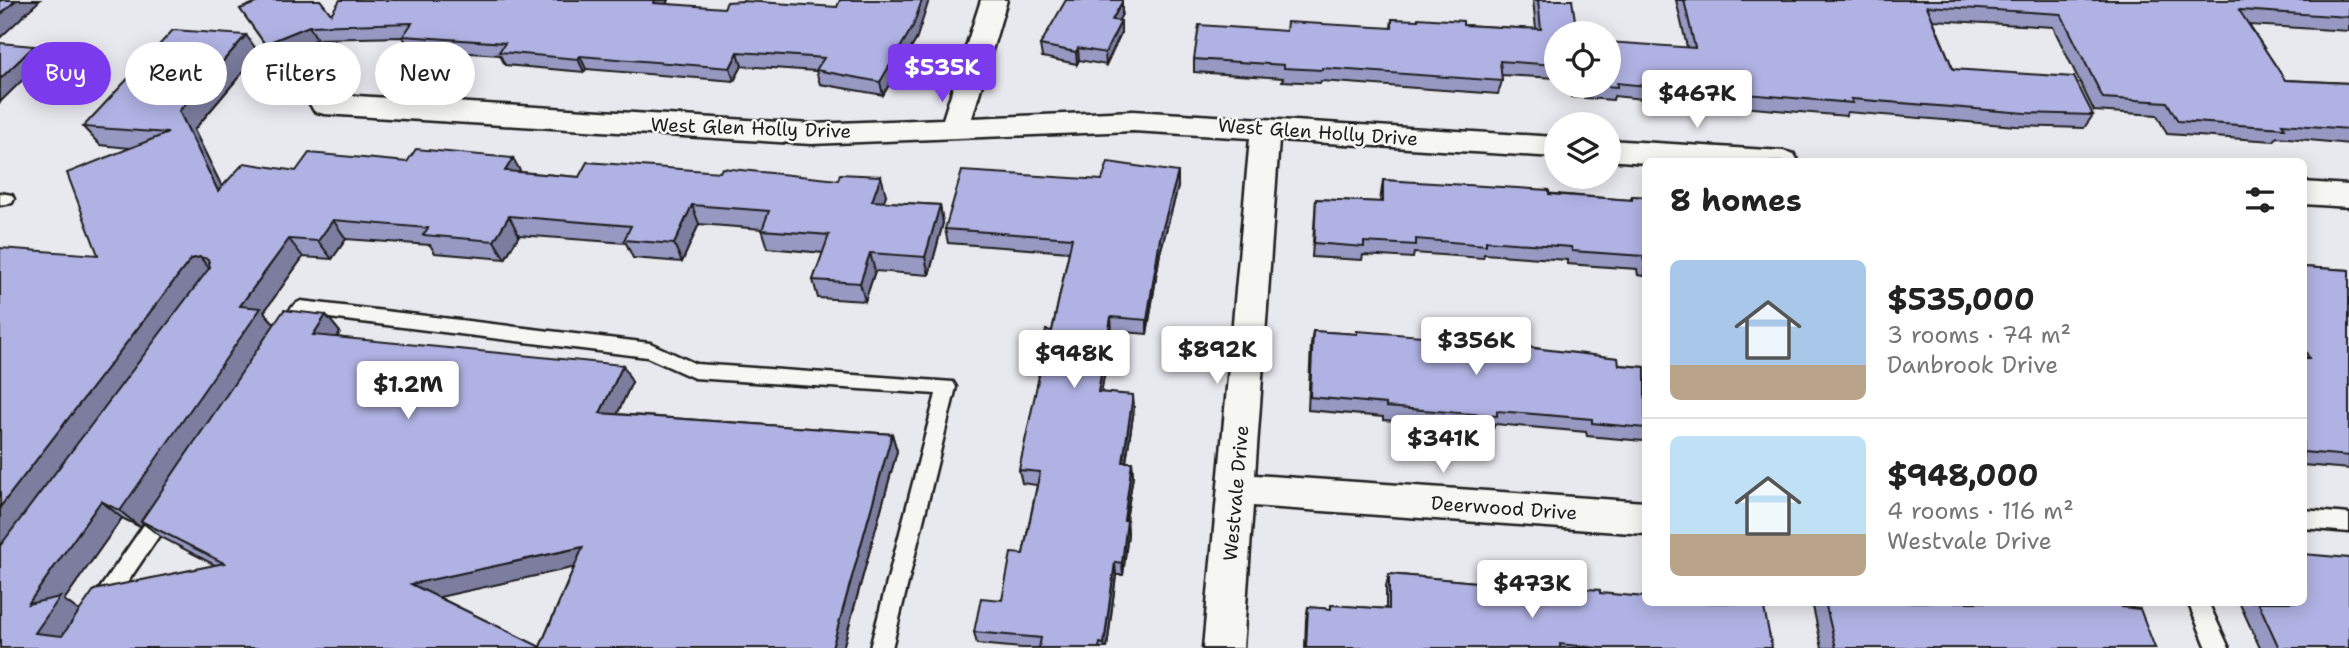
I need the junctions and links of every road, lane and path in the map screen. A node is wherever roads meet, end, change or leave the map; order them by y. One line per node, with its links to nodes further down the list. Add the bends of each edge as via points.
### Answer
1 (994, 0): 3 (street)
2 (340, 105): 3 (street, West Glen Holly Drive, via 811,134)
3 (954, 129): 4 (street, West Glen Holly Drive, via 1133,121)
4 (1265, 129): 5 (street, West Glen Holly Drive); 11 (street, Westvale Drive)
5 (1544, 146)
6 (1621, 151): 7 (street)
7 (1735, 158)
8 (2307, 193): 9 (street)
9 (2349, 196)
10 (278, 342): 18 (lane, via 301,308 650,349 694,371 947,387)
11 (1237, 489): 13 (street, Deerwood Drive); 19 (street, Westvale Drive)
12 (171, 501): 17 (lane)
13 (1642, 518)
14 (2307, 519): 15 (lane)
15 (2349, 523)
16 (2200, 606): 20 (lane)
17 (94, 614)
18 (881, 648)
19 (1223, 648)
20 (2218, 648)

